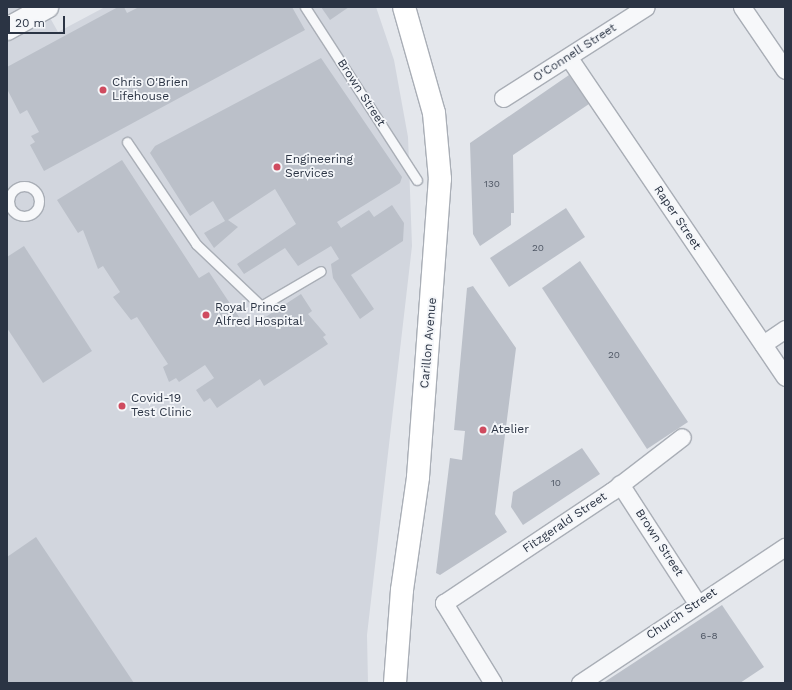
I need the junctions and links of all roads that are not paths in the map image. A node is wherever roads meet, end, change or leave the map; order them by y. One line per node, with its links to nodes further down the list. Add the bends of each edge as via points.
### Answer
1 (47, 7): 6 (street)
2 (304, 7): 11 (lane, Brown Street)
3 (404, 7): 20 (main road, Carillon Avenue, via 434,113 440,179 418,477 402,590)
4 (646, 7): 7 (street, O'Connell Street)
5 (742, 7): 8 (street)
6 (17, 19)
7 (569, 58): 9 (street, O'Connell Street); 14 (street, Raper Street)
8 (785, 70)
9 (503, 98)
10 (127, 142): 12 (lane, via 196,244 261,306)
11 (417, 180)
12 (321, 271)
13 (785, 329): 14 (street)
14 (763, 344): 15 (street, Raper Street)
15 (785, 377)
16 (682, 437): 17 (street, Fitzgerald Street)
17 (620, 484): 19 (street, Brown Street); 21 (street, Fitzgerald Street, via 444,603)
18 (785, 547): 19 (street, Church Street)
19 (697, 603): 22 (street, Church Street)
20 (395, 683)
21 (493, 683)
22 (580, 683)

